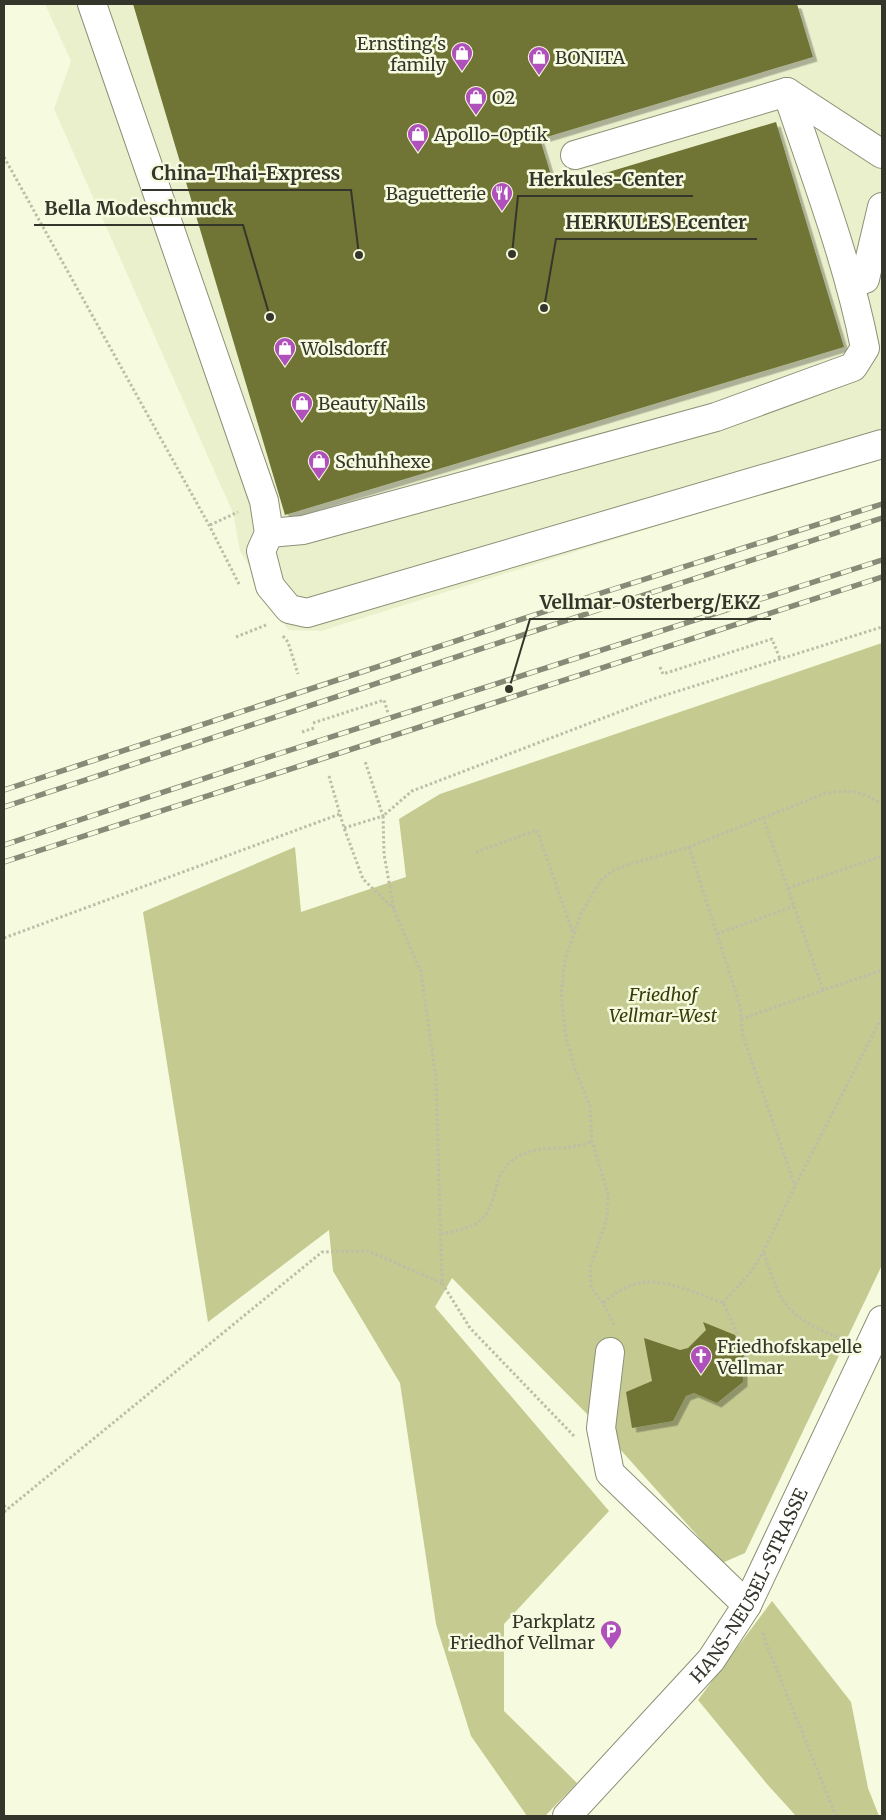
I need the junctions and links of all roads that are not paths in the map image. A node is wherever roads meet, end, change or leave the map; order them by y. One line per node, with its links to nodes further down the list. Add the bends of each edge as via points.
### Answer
1 (92, 4): 8 (street, via 264,501)
2 (787, 92): 3 (street); 4 (street); 6 (street)
3 (882, 154)
4 (575, 155)
5 (882, 207): 6 (street, via 865,280)
6 (850, 284): 8 (street, via 865,348 853,367 716,417 303,530)
7 (882, 444): 8 (street, via 307,613 290,610 270,586 261,551)
8 (269, 533)
9 (882, 1320): 11 (street, HANS-NEUSEL-STRASSE)
10 (610, 1352): 11 (street, via 601,1428 610,1473)
11 (747, 1605): 12 (street, HANS-NEUSEL-STRASSE, via 711,1660)
12 (567, 1816)

